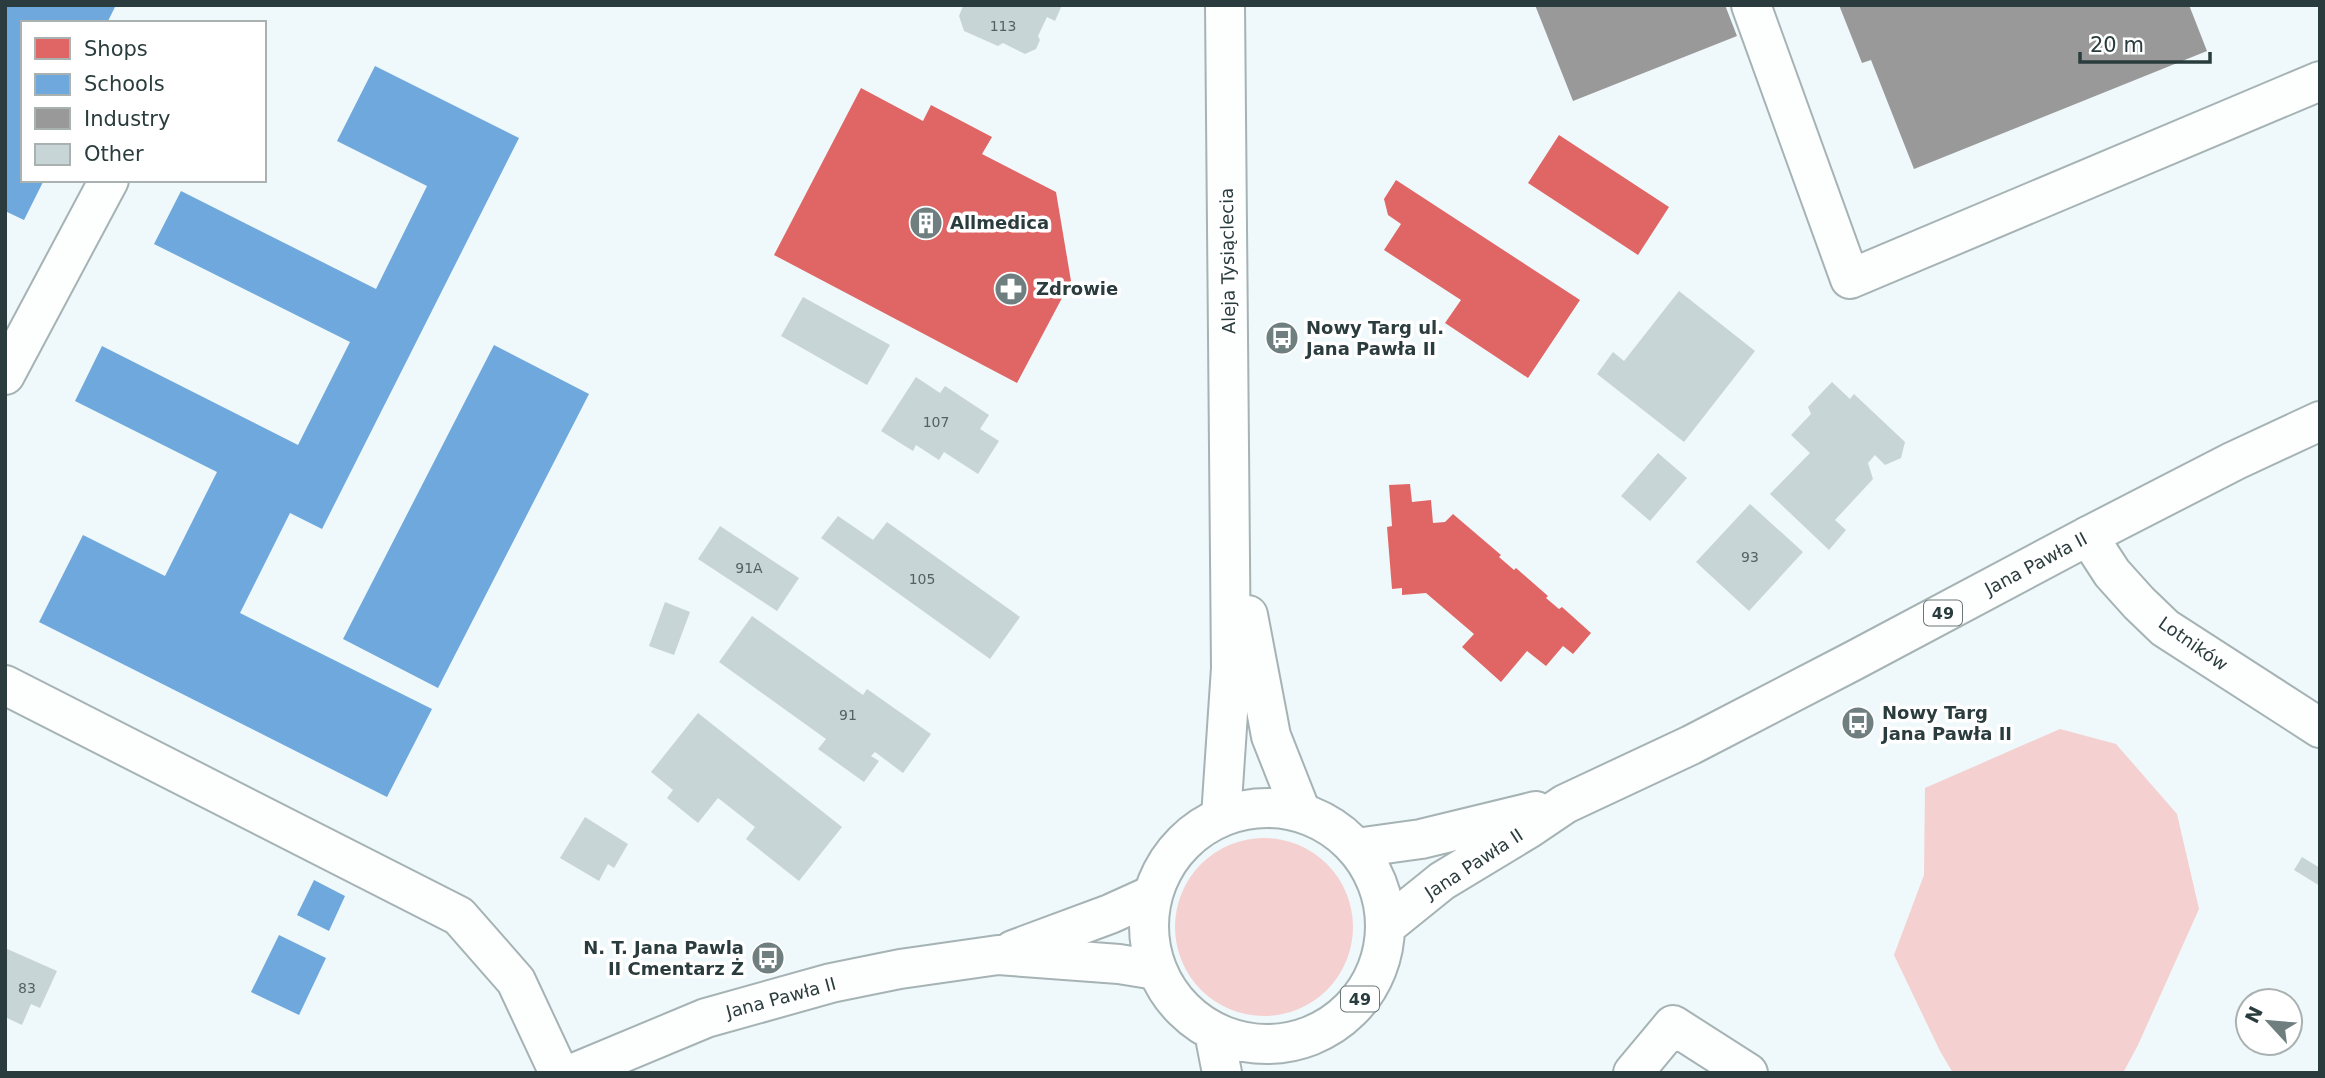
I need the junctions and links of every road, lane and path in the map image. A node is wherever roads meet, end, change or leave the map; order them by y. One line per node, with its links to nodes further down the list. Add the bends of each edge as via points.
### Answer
1 (1225, 5): 7 (street, Aleja Tysiąclecia)
2 (1751, 5): 3 (street, via 1850,279)
3 (2320, 81)
4 (107, 182): 5 (street)
5 (5, 375)
6 (2320, 421): 8 (street, Jana Pawła II / 49)
7 (1230, 516): 12 (street, Aleja Tysiąclecia, via 1271,736); 13 (street, Aleja Tysiąclecia, via 1231,668)
8 (2088, 536): 10 (street, Lotników, via 2112,573 2165,628); 11 (street, Jana Pawła II / 49, via 1714,733)
9 (5, 685): 21 (street, via 459,916 516,981)
10 (2320, 728)
11 (1565, 804): 14 (street, Jana Pawła II / 49, via 1421,839); 16 (street, Jana Pawła II / 49, via 1442,881)
12 (1301, 813): 13 (street, 49, via 1269,807); 14 (street, 49, via 1331,826)
13 (1221, 817): 15 (street, 49, via 1185,841 1171,857)
14 (1356, 848): 16 (street, 49, via 1381,893)
15 (1152, 895): 17 (street, Jana Pawła II); 18 (street, 49, via 1148,933)
16 (1385, 927): 20 (street, 49, via 1378,965 1360,999)
17 (998, 956): 18 (street, Jana Pawła II); 22 (street, Jana Pawła II, via 900,969 769,1000 694,1023)
18 (1156, 970): 19 (street, 49, via 1186,1013)
19 (1214, 1032): 20 (street, 49, via 1234,1040 1276,1044); 23 (street)
20 (1291, 1057)
21 (559, 1073)
22 (574, 1073)
23 (1222, 1073)
24 (1633, 1073): 25 (street, via 1673,1025)
25 (1748, 1073)

